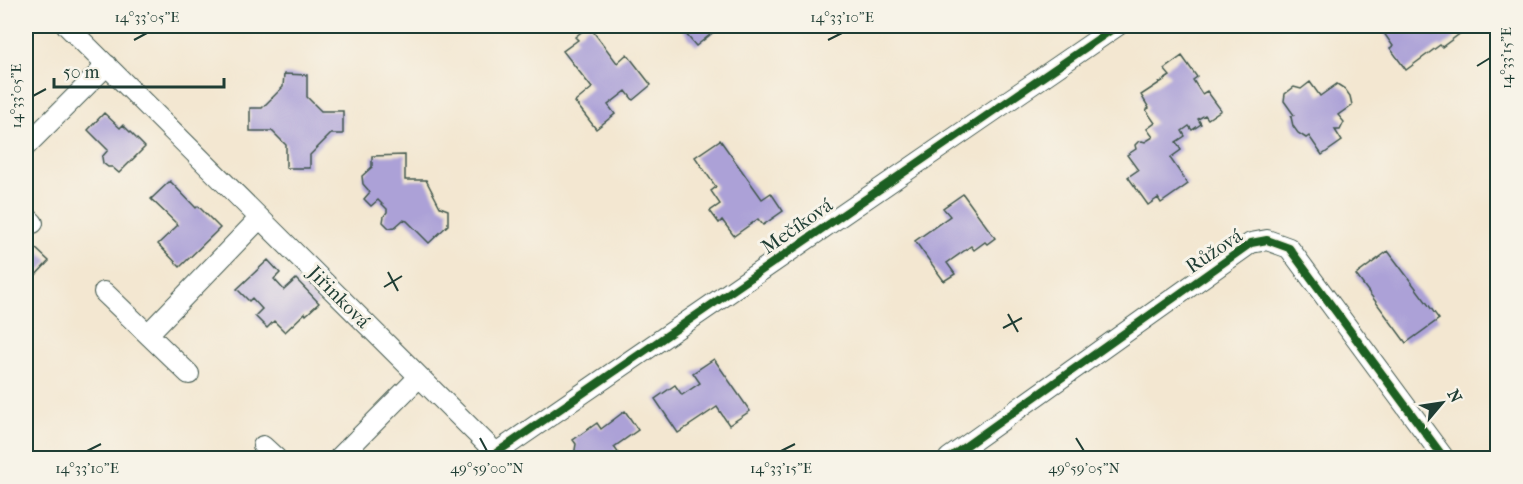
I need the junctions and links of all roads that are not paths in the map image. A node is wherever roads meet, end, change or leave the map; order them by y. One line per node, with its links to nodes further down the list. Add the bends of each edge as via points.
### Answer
1 (67, 26): 3 (street, Jiřinková)
2 (1117, 26): 10 (street, Mečíková)
3 (106, 65): 4 (street); 5 (street, Jiřinková)
4 (26, 146)
5 (260, 218): 7 (street); 9 (street, Jiřinková)
6 (104, 292): 7 (street)
7 (148, 334): 8 (street)
8 (189, 374)
9 (419, 377): 10 (street, Jiřinková); 11 (street)
10 (499, 456)
11 (339, 459)
12 (949, 459): 13 (street, Růžová, via 1251,243 1267,240 1289,248)
13 (1444, 459)

